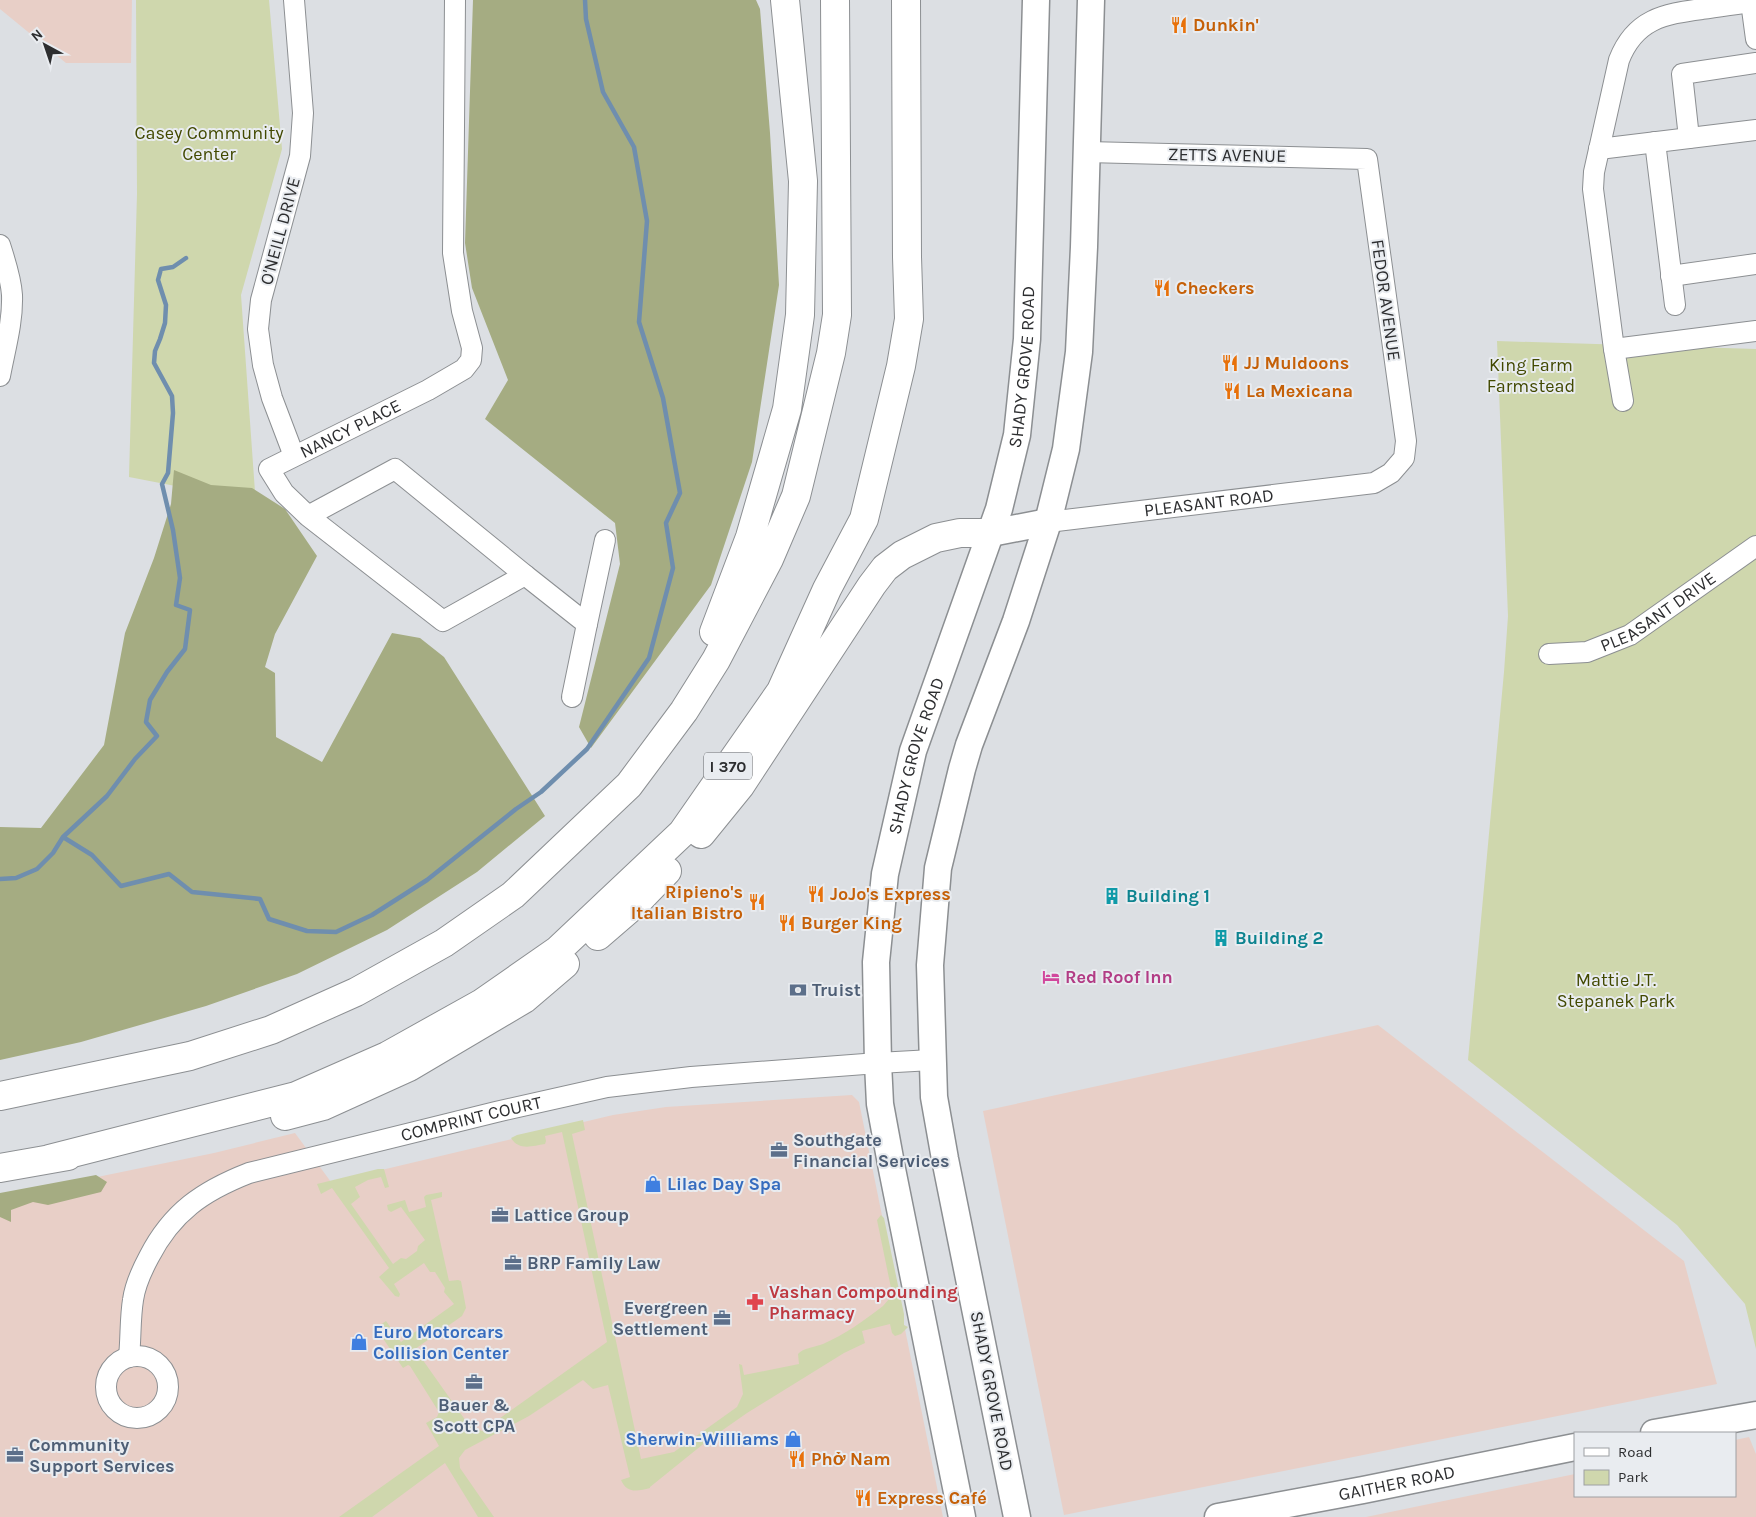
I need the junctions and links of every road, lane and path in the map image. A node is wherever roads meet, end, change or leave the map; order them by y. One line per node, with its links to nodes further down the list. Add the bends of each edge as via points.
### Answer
1 (294, 0): 26 (street, O'NEILL DRIVE, via 303,114 300,156 261,300 258,329 262,365)
2 (455, 0): 26 (street, NANCY PLACE, via 453,252 462,311 472,348 471,360 464,369 428,390)
3 (785, 0): 36 (highway, via 803,181 800,315 787,409 750,537)
4 (835, 0): 36 (highway, via 837,315 832,353 796,496 769,559 716,660)
5 (906, 0): 40 (highway, I 370, via 909,319 901,366 864,519 827,589 781,691 682,833 558,950 482,1003 387,1056 296,1096)
6 (1036, 0): 29 (main road, SHADY GROVE ROAD, via 1027,339 1017,435)
7 (1091, 0): 15 (main road, SHADY GROVE ROAD)
8 (1754, 2): 9 (street); 14 (street, via 1666,15 1639,29 1619,60)
9 (1756, 39)
10 (1756, 63): 12 (street, via 1682,74)
11 (1756, 130): 12 (street)
12 (1689, 138): 13 (street)
13 (1655, 142): 14 (street); 19 (street)
14 (1599, 149): 22 (street, via 1593,189)
15 (1088, 152): 16 (street, ZETTS AVENUE); 28 (main road, SHADY GROVE ROAD, via 1079,352 1066,449)
16 (1367, 159): 25 (street, FEDOR AVENUE)
17 (0, 245): 23 (street, via 12,294 11,319)
18 (1756, 264): 19 (street)
19 (1671, 276): 20 (street)
20 (1675, 305)
21 (1756, 331): 22 (street)
22 (1614, 349): 24 (street)
23 (0, 376)
24 (1623, 401)
25 (1406, 441): 28 (street, PLEASANT ROAD, via 1404,458 1391,473 1374,483)
26 (294, 456): 27 (street, NANCY PLACE, via 269,469 284,493)
27 (308, 516): 32 (street, NANCY PLACE, via 443,621); 32 (street, via 396,469)
28 (1048, 522): 29 (main road, PLEASANT ROAD); 37 (main road, SHADY GROVE ROAD, via 1016,621 969,745 938,868 930,965)
29 (991, 533): 38 (main road, SHADY GROVE ROAD, via 913,751 887,859 876,962); 40 (highway, via 960,533 936,538 902,555 885,568 740,786 692,845 634,905 524,999 409,1067 323,1106 198,1139)
30 (605, 540): 33 (street)
31 (1756, 546): 34 (street, PLEASANT DRIVE, via 1630,636 1587,652)
32 (525, 575): 33 (street)
33 (586, 624): 35 (street)
34 (1549, 654)
35 (572, 697)
36 (684, 711): 39 (highway, via 628,785 513,895 444,943 356,992 271,1030 190,1056)
37 (932, 1060): 38 (street, COMPRINT COURT); 49 (main road, SHADY GROVE ROAD, via 934,1097 945,1158)
38 (878, 1062): 42 (street, COMPRINT COURT, via 672,1078 606,1087 249,1173 226,1182 188,1205 154,1247 137,1282); 48 (main road, SHADY GROVE ROAD, via 880,1104)
39 (0, 1096)
40 (50, 1159): 41 (highway, I 370)
41 (0, 1168)
42 (129, 1357)
43 (1756, 1404): 45 (main road)
44 (1756, 1415): 45 (main road)
45 (1719, 1423): 46 (main road)
46 (1660, 1432)
47 (1574, 1447): 50 (main road, GAITHER ROAD)
48 (962, 1517)
49 (1017, 1517)
50 (1218, 1517)

